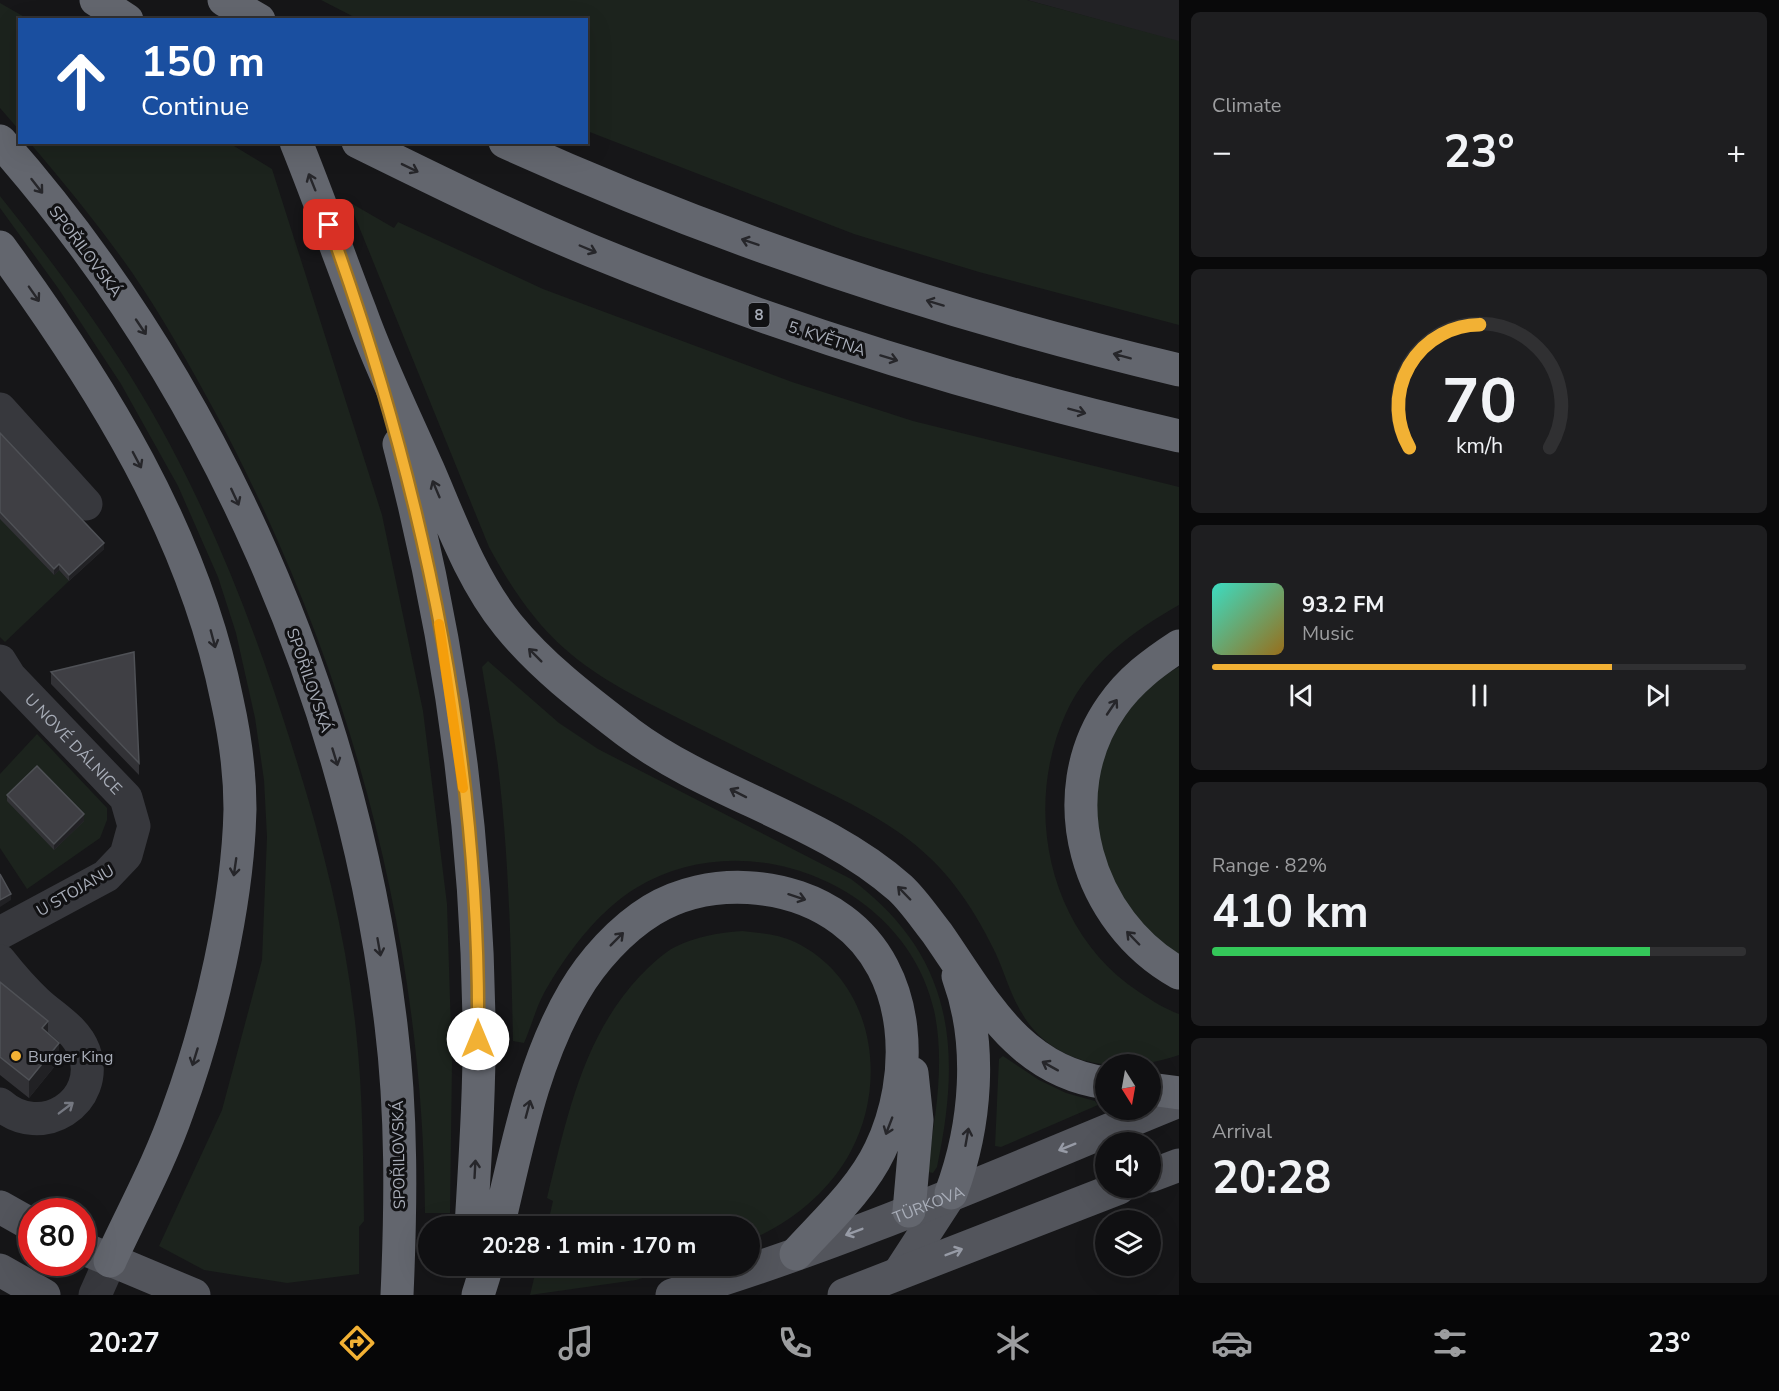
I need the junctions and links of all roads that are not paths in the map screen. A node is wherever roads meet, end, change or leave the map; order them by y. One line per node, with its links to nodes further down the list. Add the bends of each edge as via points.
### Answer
1 (96, 0): 4 (highway)
2 (224, 0): 6 (highway, bridge)
3 (232, 0): 5 (highway)
4 (124, 18)
5 (242, 18)
6 (256, 18)
7 (0, 141): 49 (highway, SPOŘILOVSKÁ, one-way to 49, via 121,298 168,370 230,485 299,648 327,729 351,812 391,1026 398,1100)
8 (297, 144): 12 (highway, one-way to 8)
9 (362, 144): 15 (highway, 5. KVĚTNA / 8, one-way to 15, via 580,246 754,313 941,374)
10 (510, 144): 13 (highway, one-way to 10, via 988,320 852,278 728,234)
11 (0, 247): 40 (highway, one-way to 40, via 110,410 172,527 213,638 237,762 240,808 232,889 199,1044 167,1139)
12 (361, 315): 21 (highway, one-way to 12, via 903,890 872,865 633,735 549,669 525,645 475,576); 36 (highway, one-way to 12, via 479,1019 469,841 461,774 435,598 417,513)
13 (1179, 370)
14 (0, 410): 16 (street)
15 (1179, 436)
16 (86, 504)
17 (1179, 646): 23 (highway, one-way to 17, via 1146,951 1111,911 1089,863 1081,811 1088,759 1110,708 1139,674)
18 (0, 662): 19 (street, U NOVÉ DÁLNICE)
19 (126, 798): 20 (street, U STOJANU, via 132,812 132,841 117,867)
20 (0, 933)
21 (940, 939): 25 (highway, one-way to 21, via 1068,1075 1046,1064 1010,1035); 32 (highway, one-way to 21, via 962,1164 970,1117 972,1035 963,991)
22 (0, 961): 29 (street, one-way to 22, via 24,1119 51,1117 74,1102 81,1091 86,1065 78,1040)
23 (1179, 973)
24 (901, 1028): 35 (highway, via 911,1067 916,1120); 37 (highway, one-way to 24, via 542,1059 556,1027 574,991 614,940 654,909 678,898 731,888 781,892 805,899 843,920 858,934 885,977); 39 (highway, one-way to 39, via 903,1070 880,1150 855,1188)
25 (1095, 1081)
26 (1161, 1091): 27 (highway)
27 (1179, 1093)
28 (1179, 1101): 32 (main road, TÜRKOVA, one-way to 32)
29 (0, 1104)
30 (1179, 1165): 31 (main road)
31 (1161, 1172)
32 (951, 1193): 35 (main road, TÜRKOVA); 45 (main road)
33 (1096, 1198): 45 (main road, one-way to 33)
34 (0, 1207): 38 (main road)
35 (909, 1211): 39 (main road, TÜRKOVA, one-way to 39); 45 (main road)
36 (471, 1216)
37 (501, 1216)
38 (18, 1217)
39 (796, 1254): 52 (main road, TÜRKOVA)
40 (96, 1255): 48 (main road)
41 (0, 1270): 46 (main road)
42 (95, 1276): 47 (street)
43 (467, 1276): 50 (highway)
44 (484, 1276): 51 (highway)
45 (898, 1284): 53 (main road)
46 (44, 1295)
47 (95, 1295)
48 (194, 1295)
49 (397, 1295)
50 (465, 1295)
51 (478, 1295)
52 (672, 1295)
53 (844, 1295)

